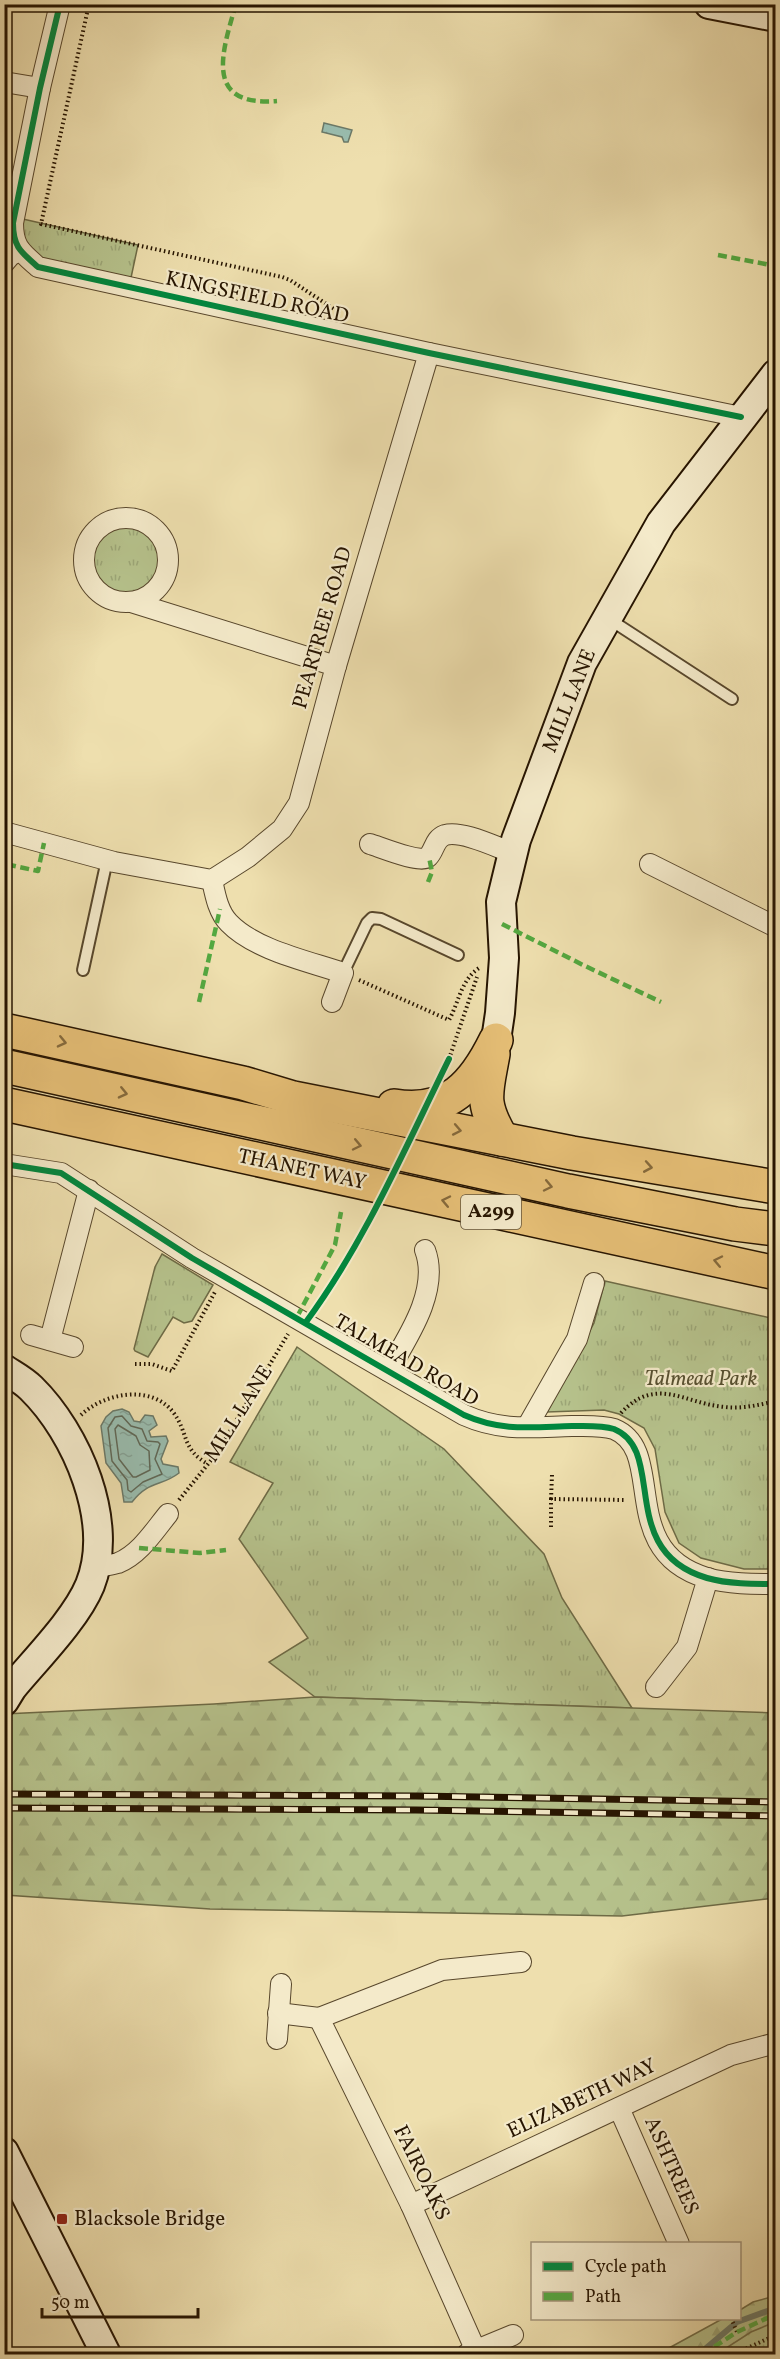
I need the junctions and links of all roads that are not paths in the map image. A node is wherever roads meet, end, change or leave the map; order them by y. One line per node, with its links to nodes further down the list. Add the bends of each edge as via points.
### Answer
1 (60, 4): 5 (street, KINGSFIELD ROAD)
2 (709, 4): 3 (street)
3 (776, 17)
4 (4, 82): 5 (street)
5 (40, 88): 6 (street, KINGSFIELD ROAD, via 13,223)
6 (12, 257): 7 (street, KINGSFIELD ROAD, via 38,267)
7 (429, 353): 9 (street, KINGSFIELD ROAD); 12 (street, PEARTREE ROAD)
8 (776, 374): 9 (street, MILL LANE)
9 (741, 417): 11 (street, MILL LANE, via 661,523)
10 (131, 602): 10 (street, via 104,596 86,574 86,546 93,533 117,519 131,518 149,525 163,540 168,553 164,579 144,598); 12 (street)
11 (608, 618): 13 (lane); 16 (street, MILL LANE, via 582,663)
12 (336, 666): 19 (street, PEARTREE ROAD, via 299,803 282,829)
13 (732, 699)
14 (4, 832): 17 (street)
15 (370, 844): 16 (street, via 425,859 444,835 460,835)
16 (513, 853): 26 (street, MILL LANE, via 501,902 504,958)
17 (107, 860): 19 (street); 22 (lane)
18 (650, 864): 20 (street)
19 (212, 880): 23 (street, via 227,922 243,935)
20 (776, 927)
21 (458, 956): 23 (lane, via 372,918)
22 (83, 970)
23 (343, 973): 24 (street)
24 (332, 1002)
25 (4, 1030): 28 (highway, one-way to 28)
26 (496, 1040): 28 (highway, via 468,1084 445,1102 428,1107 401,1107); 31 (highway, via 486,1098 487,1110)
27 (4, 1066): 36 (highway, THANET WAY / A299, one-way to 36, via 567,1191)
28 (243, 1083): 31 (highway, one-way to 31, via 294,1098)
29 (4, 1104): 32 (highway, THANET WAY / A299)
30 (4, 1123): 32 (highway, via 96,1142)
31 (502, 1139): 34 (highway, one-way to 34, via 644,1167)
32 (184, 1144): 38 (highway, THANET WAY / A299, one-way to 32)
33 (4, 1164): 35 (street, TALMEAD ROAD, via 61,1173)
34 (776, 1187)
35 (89, 1190): 40 (street, via 41,1337); 42 (street, TALMEAD ROAD, via 150,1232)
36 (776, 1229)
37 (425, 1250): 42 (street, via 430,1270 426,1291 411,1333)
38 (776, 1273)
39 (594, 1284): 43 (street, via 577,1339)
40 (74, 1347)
41 (4, 1369): 45 (street, via 43,1400 65,1431 84,1473 96,1520)
42 (388, 1371): 43 (street, TALMEAD ROAD, via 481,1423)
43 (527, 1427): 46 (street, TALMEAD ROAD, via 613,1429 629,1439 640,1461 652,1531 665,1552 686,1569)
44 (172, 1509): 45 (street, via 147,1541 127,1557)
45 (95, 1568): 49 (street, via 81,1602)
46 (708, 1578): 47 (street); 48 (street, via 687,1647)
47 (776, 1584)
48 (656, 1687)
49 (4, 1701)
50 (521, 1962): 53 (street, via 442,1970)
51 (280, 1984): 52 (street)
52 (278, 2013): 53 (street); 54 (street)
53 (319, 2018): 58 (street, FAIROAKS)
54 (277, 2039)
55 (776, 2043): 56 (street, ELIZABETH WAY, via 731,2055)
56 (619, 2108): 58 (street, ELIZABETH WAY); 59 (street, ASHTREES)
57 (4, 2152): 62 (street)
58 (411, 2205): 61 (street, FAIROAKS)
59 (678, 2242)
60 (513, 2335): 61 (street, FAIROAKS)
61 (472, 2353)
62 (106, 2355)

